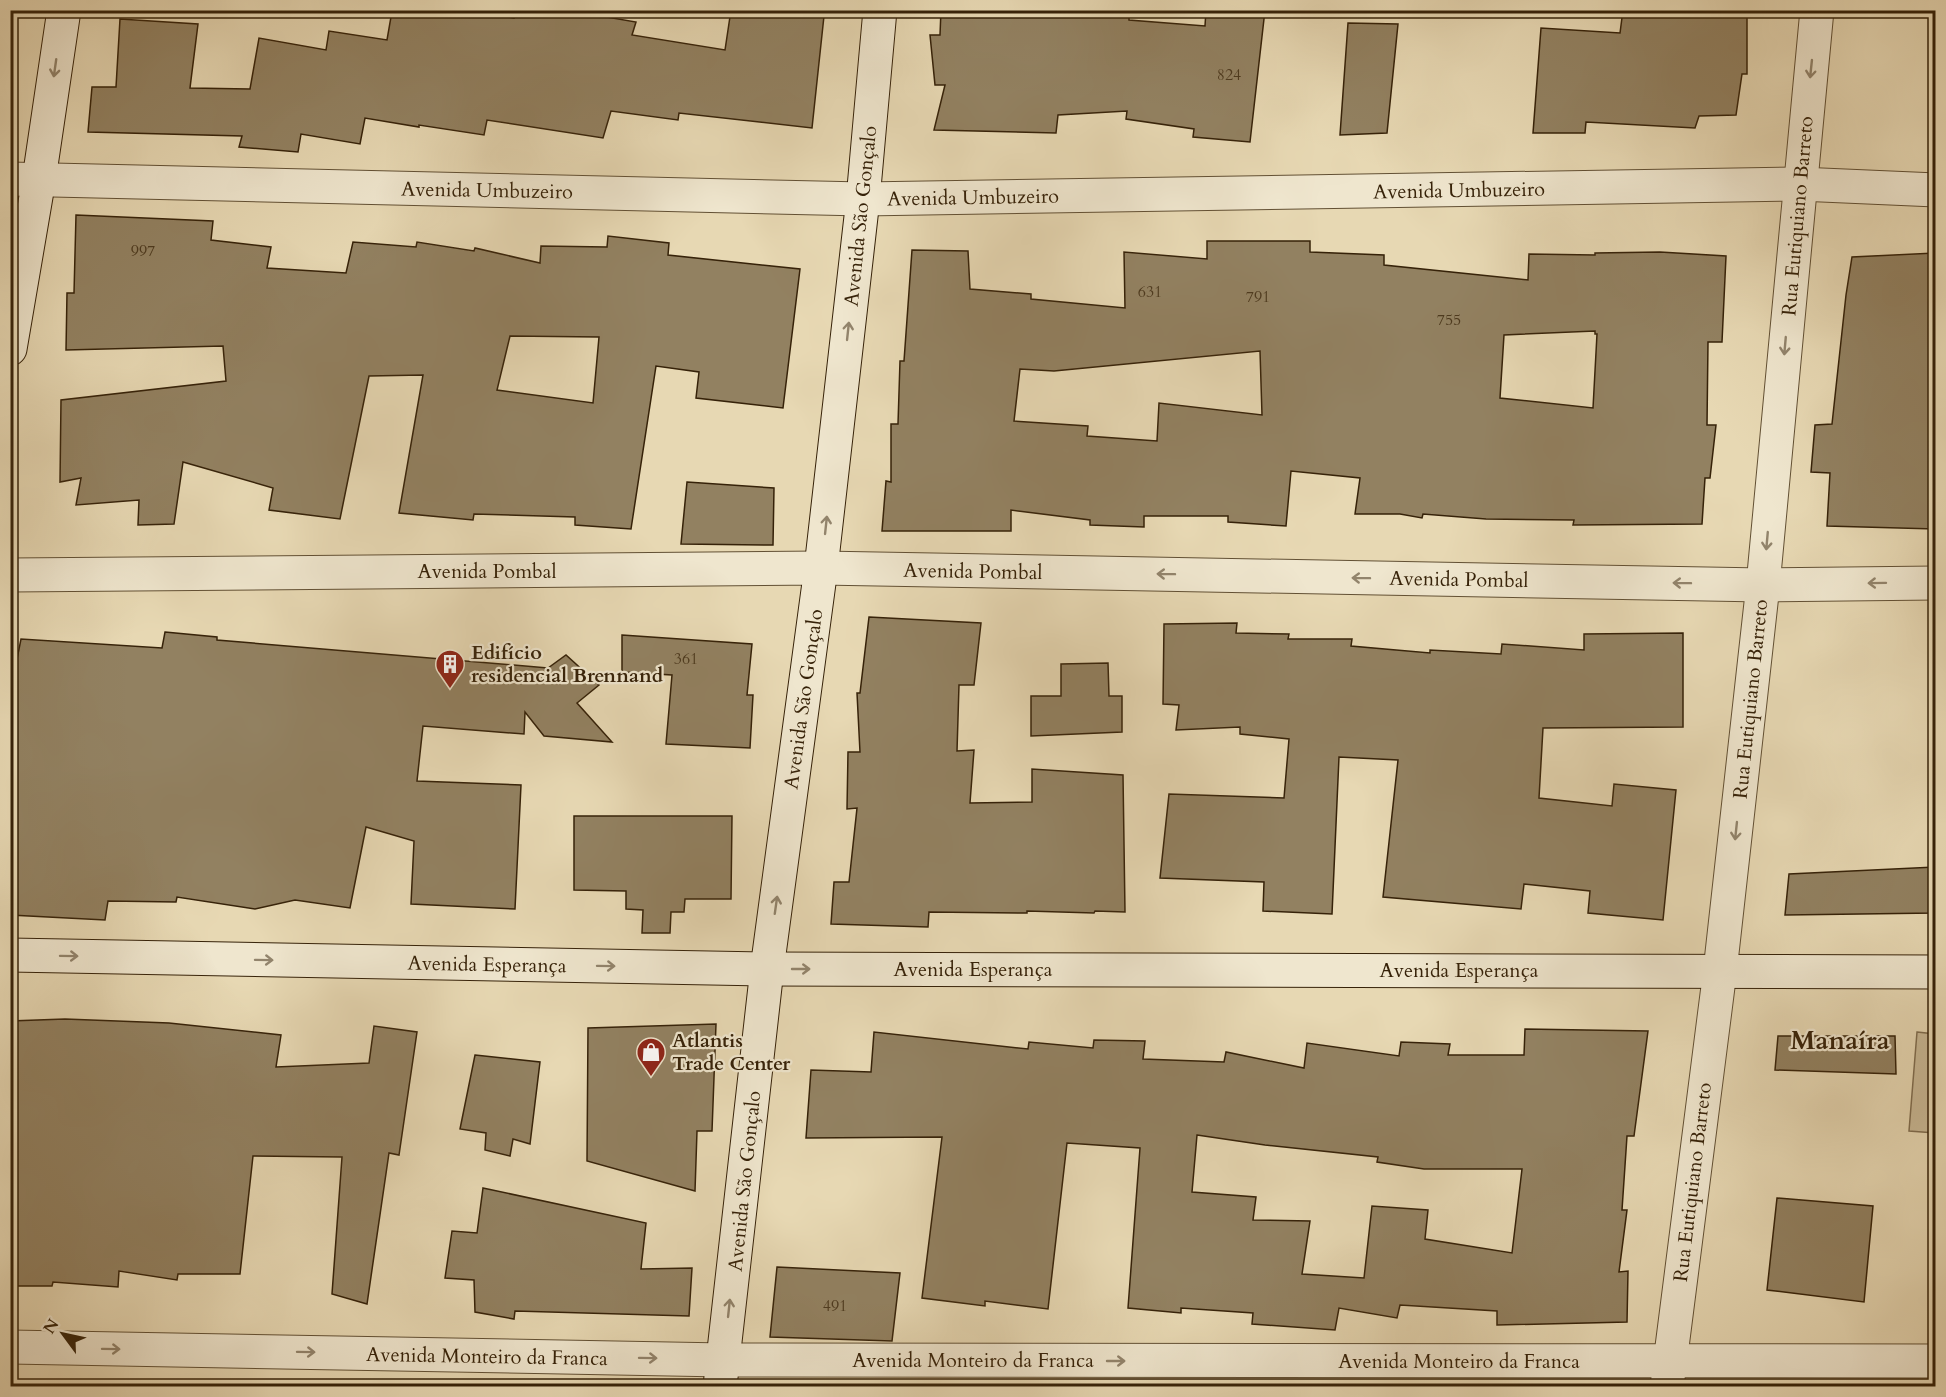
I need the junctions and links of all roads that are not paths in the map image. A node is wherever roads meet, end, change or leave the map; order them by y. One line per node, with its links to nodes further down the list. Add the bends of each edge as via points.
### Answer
1 (64, 10): 4 (street, one-way to 4)
2 (880, 10): 7 (street, Avenida São Gonçalo)
3 (1817, 10): 5 (street, Rua Eutiquiano Barreto, one-way to 5)
4 (25, 179): 7 (street, Avenida Umbuzeiro); 8 (street)
5 (1799, 184): 6 (street, Avenida Umbuzeiro); 7 (street, Avenida Umbuzeiro); 12 (street, Rua Eutiquiano Barreto, one-way to 12)
6 (1935, 190)
7 (863, 199): 9 (street, Avenida São Gonçalo, one-way to 7)
8 (10, 349)
9 (821, 568): 10 (street, Avenida Pombal); 12 (street, Avenida Pombal, one-way to 9); 14 (street, Avenida São Gonçalo, one-way to 9)
10 (10, 575)
11 (1935, 583): 12 (street, Avenida Pombal, one-way to 12)
12 (1763, 585): 15 (street, Rua Eutiquiano Barreto, one-way to 15)
13 (10, 955): 14 (street, Avenida Esperança, one-way to 14)
14 (767, 969): 15 (street, Avenida Esperança, one-way to 15); 19 (street, Avenida São Gonçalo, one-way to 14)
15 (1720, 971): 16 (street, Avenida Esperança); 20 (street, Rua Eutiquiano Barreto)
16 (1935, 972)
17 (10, 1347): 19 (street, Avenida Monteiro da Franca, one-way to 19)
18 (1935, 1362): 20 (street, Avenida Monteiro da Franca)
19 (722, 1373): 20 (street, Avenida Monteiro da Franca, one-way to 20)
20 (1668, 1374)

